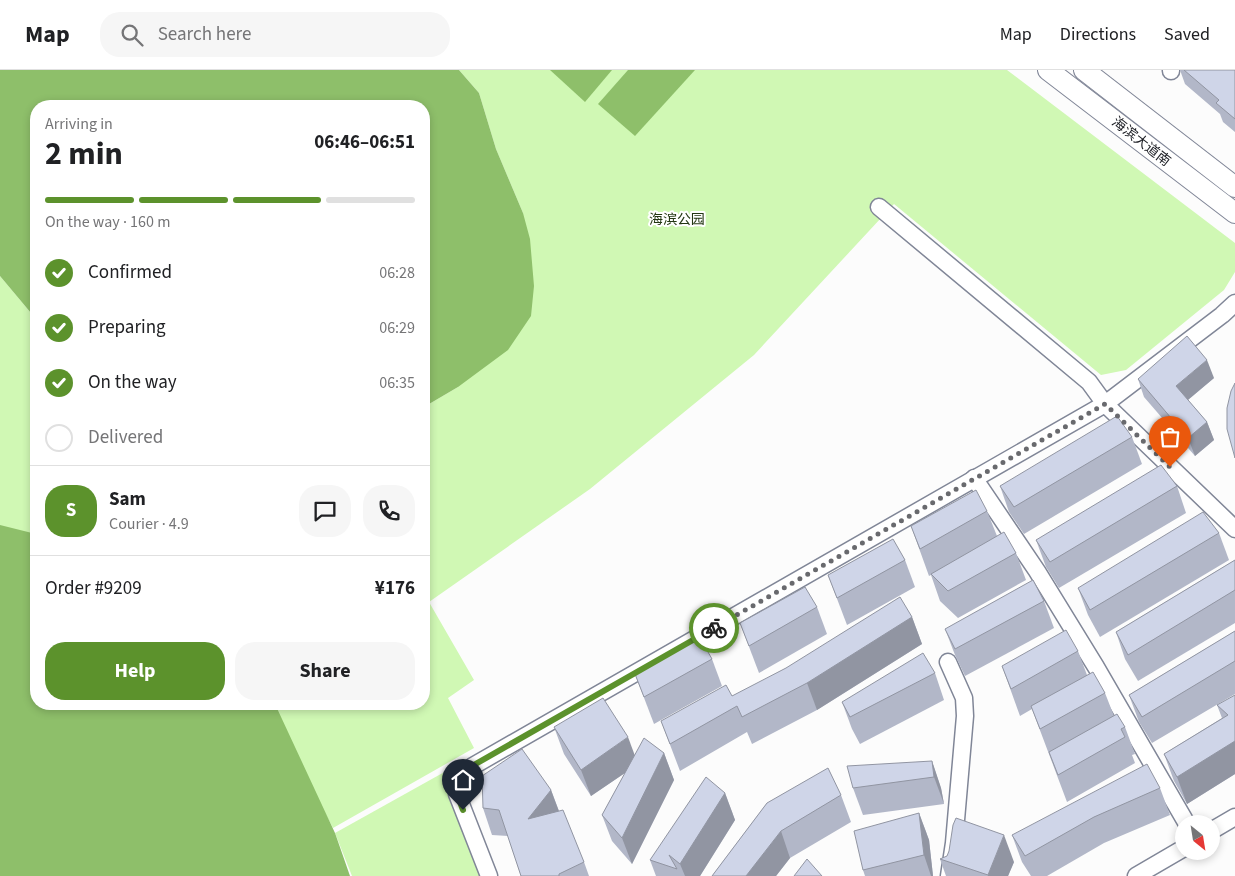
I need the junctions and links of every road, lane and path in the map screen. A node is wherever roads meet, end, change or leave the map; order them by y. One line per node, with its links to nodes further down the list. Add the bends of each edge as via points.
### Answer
1 (1048, 70): 5 (main road, 海滨大道南)
2 (1086, 71): 3 (main road, 海滨大道南)
3 (1235, 187)
4 (880, 207): 7 (street, via 1089,382)
5 (1235, 214)
6 (1235, 303): 7 (street)
7 (1105, 404): 8 (street); 9 (street)
8 (974, 478): 11 (street, via 1096,667); 15 (street, via 472,766 459,778 457,794)
9 (1235, 530)
10 (948, 662): 16 (street, via 964,698 965,716)
11 (1182, 815)
12 (1235, 817): 13 (street)
13 (1220, 826)
14 (1175, 853): 17 (street)
15 (488, 876)
16 (949, 876)
17 (1136, 876)

